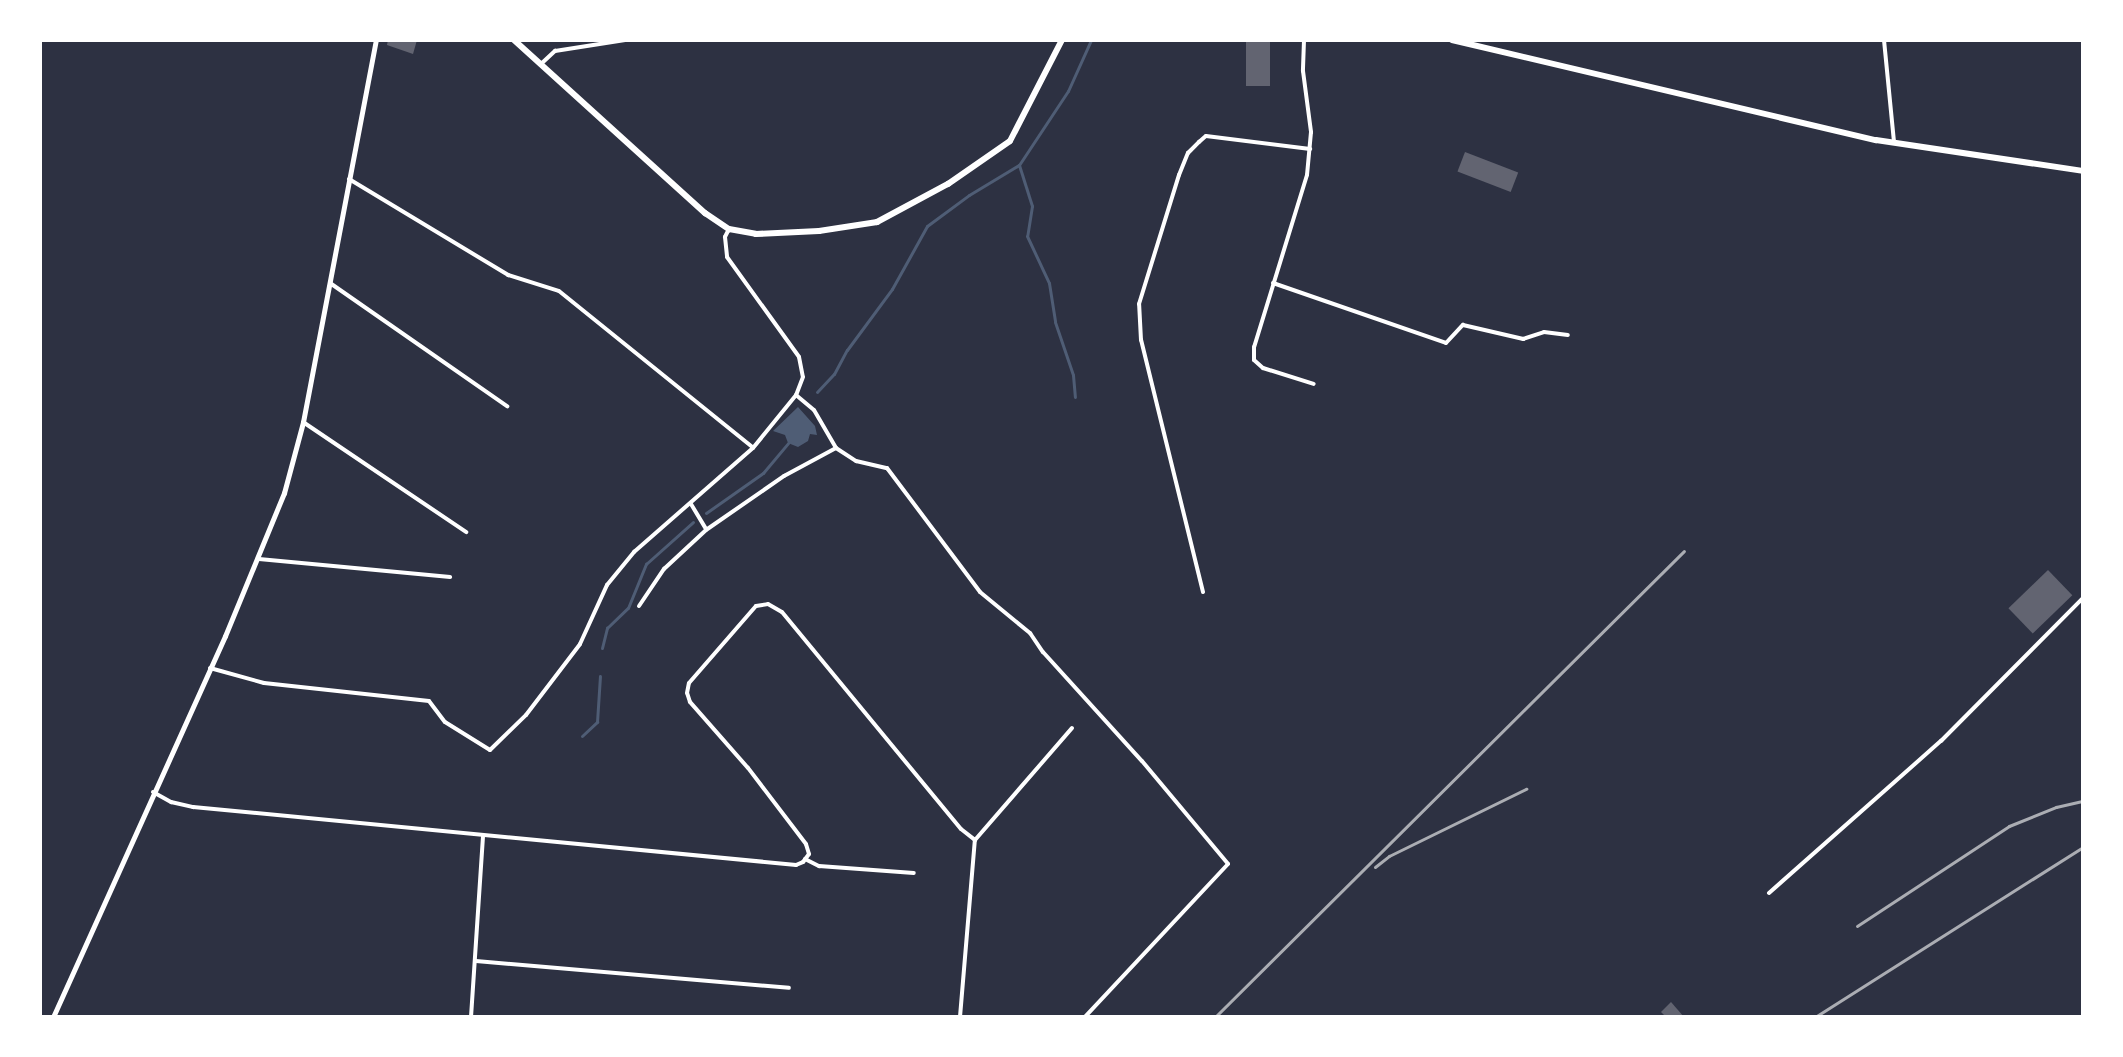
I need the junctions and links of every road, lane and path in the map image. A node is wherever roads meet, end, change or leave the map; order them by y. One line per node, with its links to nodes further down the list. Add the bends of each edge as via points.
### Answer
1 (376, 40): 12 (street)
2 (514, 40): 8 (main road)
3 (625, 40): 8 (street, via 555,51)
4 (1062, 40): 13 (main road, via 1010,141 903,211 877,222 819,231 756,234)
5 (1304, 40): 10 (street)
6 (1452, 40): 9 (main road)
7 (1884, 40): 9 (street)
8 (541, 64): 13 (main road)
9 (1894, 142): 11 (main road)
10 (1310, 149): 15 (street, via 1307,175); 28 (street, via 1206,136 1199,142 1179,175 1139,304 1141,340)
11 (2083, 171)
12 (347, 178): 14 (street); 21 (street, via 508,275 559,291)
13 (729, 229): 18 (street, via 727,257 799,357 803,377)
14 (330, 283): 19 (street); 20 (street)
15 (1273, 283): 16 (street, via 1446,343 1463,325 1523,339 1544,332); 17 (street, via 1254,360 1263,368)
16 (1568, 335)
17 (1314, 384)
18 (796, 395): 21 (street); 22 (street, via 814,410)
19 (507, 406)
20 (303, 422): 25 (street); 26 (street)
21 (753, 448): 23 (street)
22 (836, 448): 24 (street, via 784,476); 44 (street, via 856,461 887,468 980,592 1030,633 1228,864)
23 (691, 504): 24 (street); 31 (street, via 634,552 607,585 580,644 526,715 490,750 445,722 429,701 264,683)
24 (706, 530): 30 (street, via 664,569)
25 (466, 532)
26 (259, 559): 27 (street); 31 (street)
27 (450, 577)
28 (1203, 592)
29 (2083, 598): 38 (street, via 1941,741)
30 (639, 606)
31 (210, 668): 33 (street)
32 (1072, 728): 35 (street)
33 (153, 792): 34 (street, via 193,807); 41 (street)
34 (483, 835): 36 (street, via 796,865); 39 (street)
35 (975, 840): 36 (street, via 782,612 768,604 756,606 689,683 687,693 806,844); 43 (street)
36 (805, 859): 37 (street, via 819,866)
37 (914, 873)
38 (1769, 893)
39 (476, 961): 40 (street); 42 (street)
40 (789, 988)
41 (53, 1017)
42 (471, 1017)
43 (960, 1017)
44 (1085, 1017)

